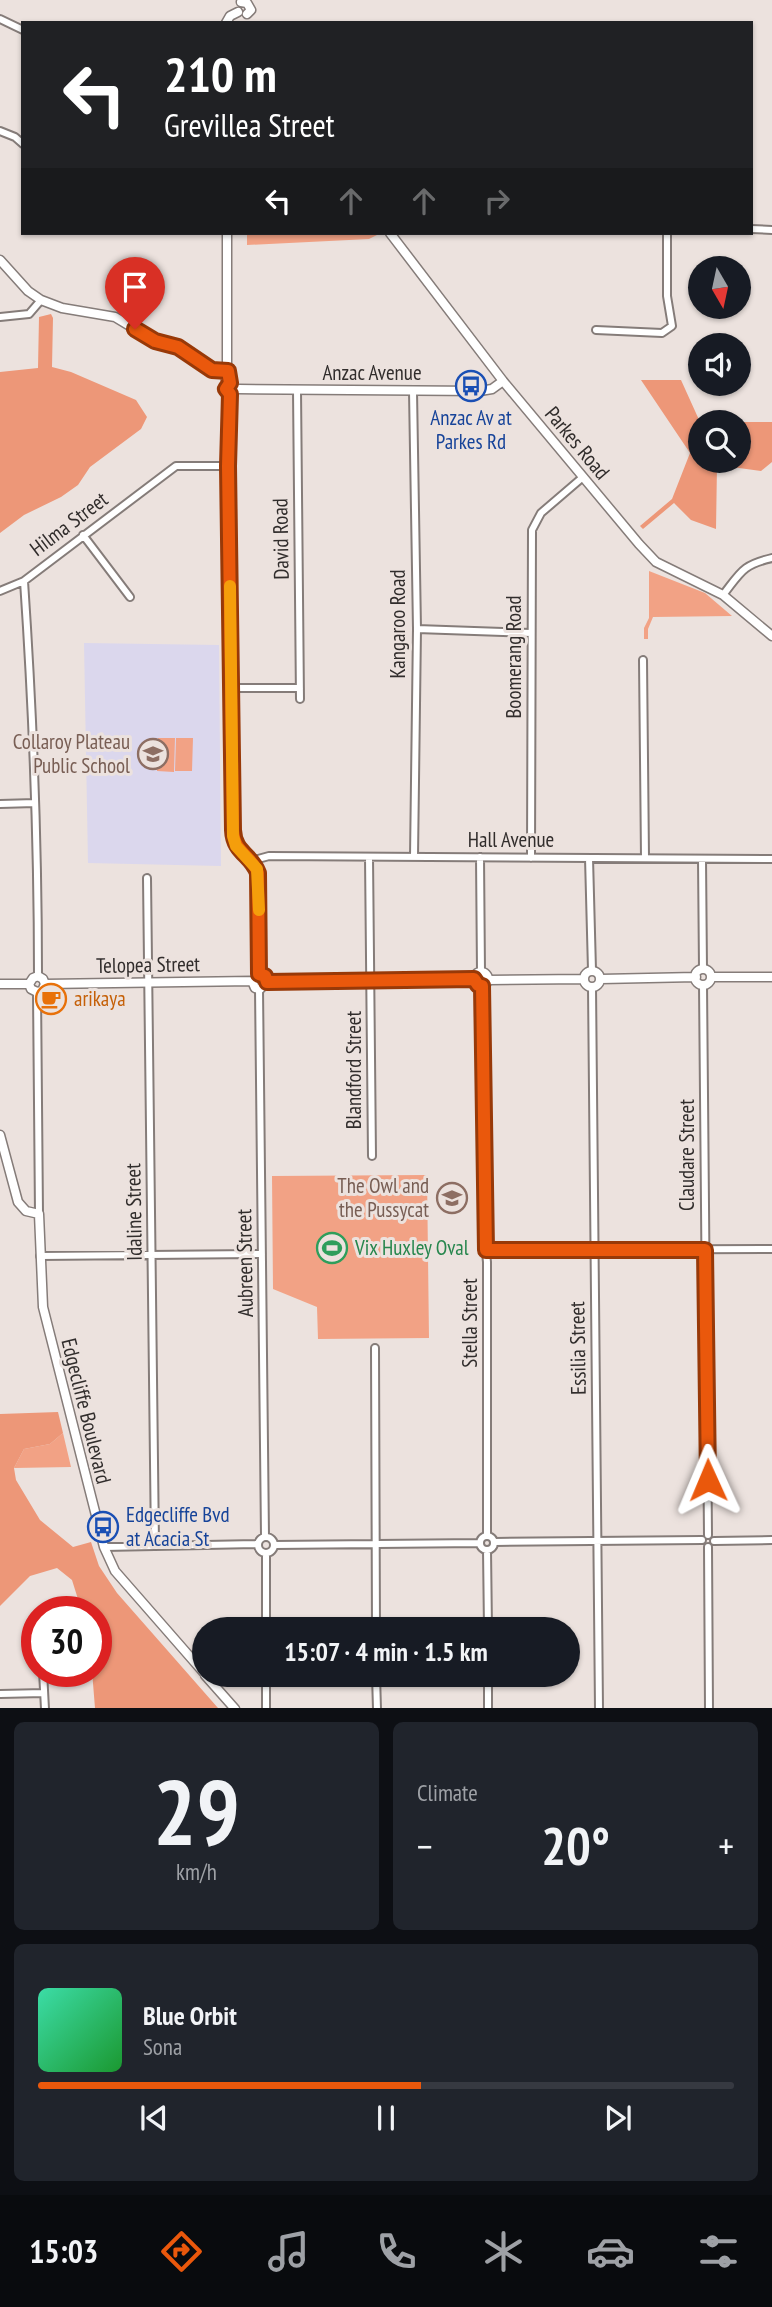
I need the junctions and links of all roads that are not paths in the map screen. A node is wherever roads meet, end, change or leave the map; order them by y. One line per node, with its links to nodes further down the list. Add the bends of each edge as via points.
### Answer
1 (241, 1): 2 (street, via 250,6)
2 (246, 16): 4 (street, via 230,16)
3 (0, 19): 5 (street)
4 (227, 21)
5 (21, 29)
6 (0, 131): 7 (street)
7 (21, 142)
8 (753, 229): 9 (street)
9 (772, 230)
10 (227, 235): 17 (street)
11 (393, 235): 18 (street, Parkes Road)
12 (667, 235): 16 (street, via 667,296 673,326 662,333)
13 (0, 260): 14 (street)
14 (41, 300): 15 (street, via 29,314); 17 (street, via 115,317 155,341 178,347 212,370)
15 (0, 317)
16 (596, 330)
17 (228, 371): 19 (street)
18 (503, 382): 22 (street, Anzac Avenue, via 488,390); 25 (street, Parkes Road)
19 (230, 383): 20 (street); 23 (street, via 226,389)
20 (239, 389): 21 (street, Anzac Avenue); 23 (street)
21 (297, 390): 22 (street, Anzac Avenue); 37 (street, David Road)
22 (414, 391): 32 (street, Kangaroo Road)
23 (230, 394): 24 (street)
24 (228, 466): 26 (street, Hilma Street, via 176,466); 36 (street)
25 (583, 477): 30 (street, Parkes Road, via 656,562); 33 (street, Boomerang Road, via 541,513 532,530)
26 (83, 535): 28 (street, Hilma Street); 31 (street)
27 (772, 558): 30 (street, via 744,568)
28 (24, 581): 29 (street); 39 (street, Hilma Street)
29 (0, 591)
30 (723, 595): 34 (street, Parkes Road)
31 (130, 597)
32 (416, 629): 33 (street); 42 (street, Kangaroo Road)
33 (531, 633): 44 (street, Boomerang Road)
34 (772, 636)
35 (643, 660): 46 (street)
36 (231, 688): 37 (street); 49 (street, via 233,836)
37 (300, 688): 38 (street, David Road)
38 (300, 699)
39 (35, 803): 40 (street); 54 (street, Hilma Street)
40 (0, 804)
41 (369, 857): 42 (street, Hall Avenue); 49 (street, Hall Avenue, via 269,856); 62 (street, Blandford Street)
42 (414, 857): 43 (street, Hall Avenue)
43 (480, 858): 44 (street, Hall Avenue); 55 (street)
44 (531, 858): 45 (street, Hall Avenue)
45 (589, 858): 46 (street, Hall Avenue); 52 (street)
46 (646, 858): 47 (street, Hall Avenue)
47 (702, 859): 48 (street, Hall Avenue); 51 (street)
48 (772, 859)
49 (251, 861): 53 (street, via 258,877)
50 (147, 878): 64 (street, Idaline Street)
51 (703, 969): 57 (street); 58 (street)
52 (592, 970): 59 (street); 60 (street)
53 (259, 974): 61 (street); 63 (street)
54 (37, 976): 67 (street); 68 (street)
55 (478, 976): 62 (street); 65 (street, via 487,975)
56 (772, 976): 58 (street)
57 (695, 977): 60 (street); 69 (street)
58 (711, 977): 69 (street)
59 (584, 979): 65 (street); 70 (street)
60 (601, 979): 70 (street)
61 (252, 981): 64 (street, Telopea Street); 71 (street)
62 (370, 981): 63 (street); 74 (street, Blandford Street)
63 (267, 982): 71 (street)
64 (148, 983): 68 (street, Telopea Street); 81 (street, Idaline Street)
65 (485, 983): 77 (street, Stella Street)
66 (0, 984): 67 (street)
67 (29, 984): 72 (street)
68 (45, 984): 72 (street)
69 (703, 985): 78 (street, Claudare Street)
70 (592, 987): 79 (street, Essilia Street)
71 (259, 989): 80 (street, Aubreen Street)
72 (37, 992): 75 (street)
73 (0, 1135): 75 (street, via 18,1202 26,1211)
74 (372, 1156)
75 (39, 1214): 82 (street, Edgecliffe Boulevard)
76 (772, 1249): 78 (street)
77 (486, 1250): 79 (street); 84 (street, Stella Street)
78 (705, 1250): 79 (street); 85 (street, Claudare Street)
79 (594, 1251): 91 (street, Essilia Street)
80 (262, 1254): 81 (street); 86 (street, Aubreen Street)
81 (152, 1255): 82 (street); 95 (street, Idaline Street)
82 (40, 1256): 97 (street, Edgecliffe Boulevard, via 43,1307)
83 (376, 1348): 92 (street)
84 (487, 1535): 90 (street); 93 (street)
85 (708, 1535): 87 (street); 89 (street)
86 (265, 1537): 94 (street); 96 (street)
87 (702, 1540): 91 (street); 98 (street)
88 (772, 1540): 89 (street)
89 (714, 1541): 98 (street)
90 (495, 1542): 91 (street); 99 (street)
91 (597, 1542): 117 (street, Essilia Street)
92 (375, 1543): 93 (street); 96 (street); 102 (street)
93 (480, 1543): 99 (street)
94 (258, 1544): 95 (street); 100 (street)
95 (155, 1545): 97 (street)
96 (274, 1545): 100 (street)
97 (104, 1547): 104 (street, Edgecliffe Boulevard, via 120,1576)
98 (708, 1547): 118 (street)
99 (487, 1550): 103 (street)
100 (266, 1553): 101 (street)
101 (266, 1617)
102 (376, 1617)
103 (488, 1617)
104 (192, 1659)
105 (44, 1687): 110 (street)
106 (216, 1687): 113 (street, Edgecliffe Boulevard)
107 (266, 1687): 114 (street)
108 (376, 1687): 115 (street)
109 (488, 1687): 116 (street)
110 (44, 1693): 111 (street); 112 (street)
111 (0, 1694)
112 (45, 1708)
113 (234, 1708)
114 (266, 1708)
115 (377, 1708)
116 (488, 1708)
117 (598, 1708)
118 (709, 1708)

